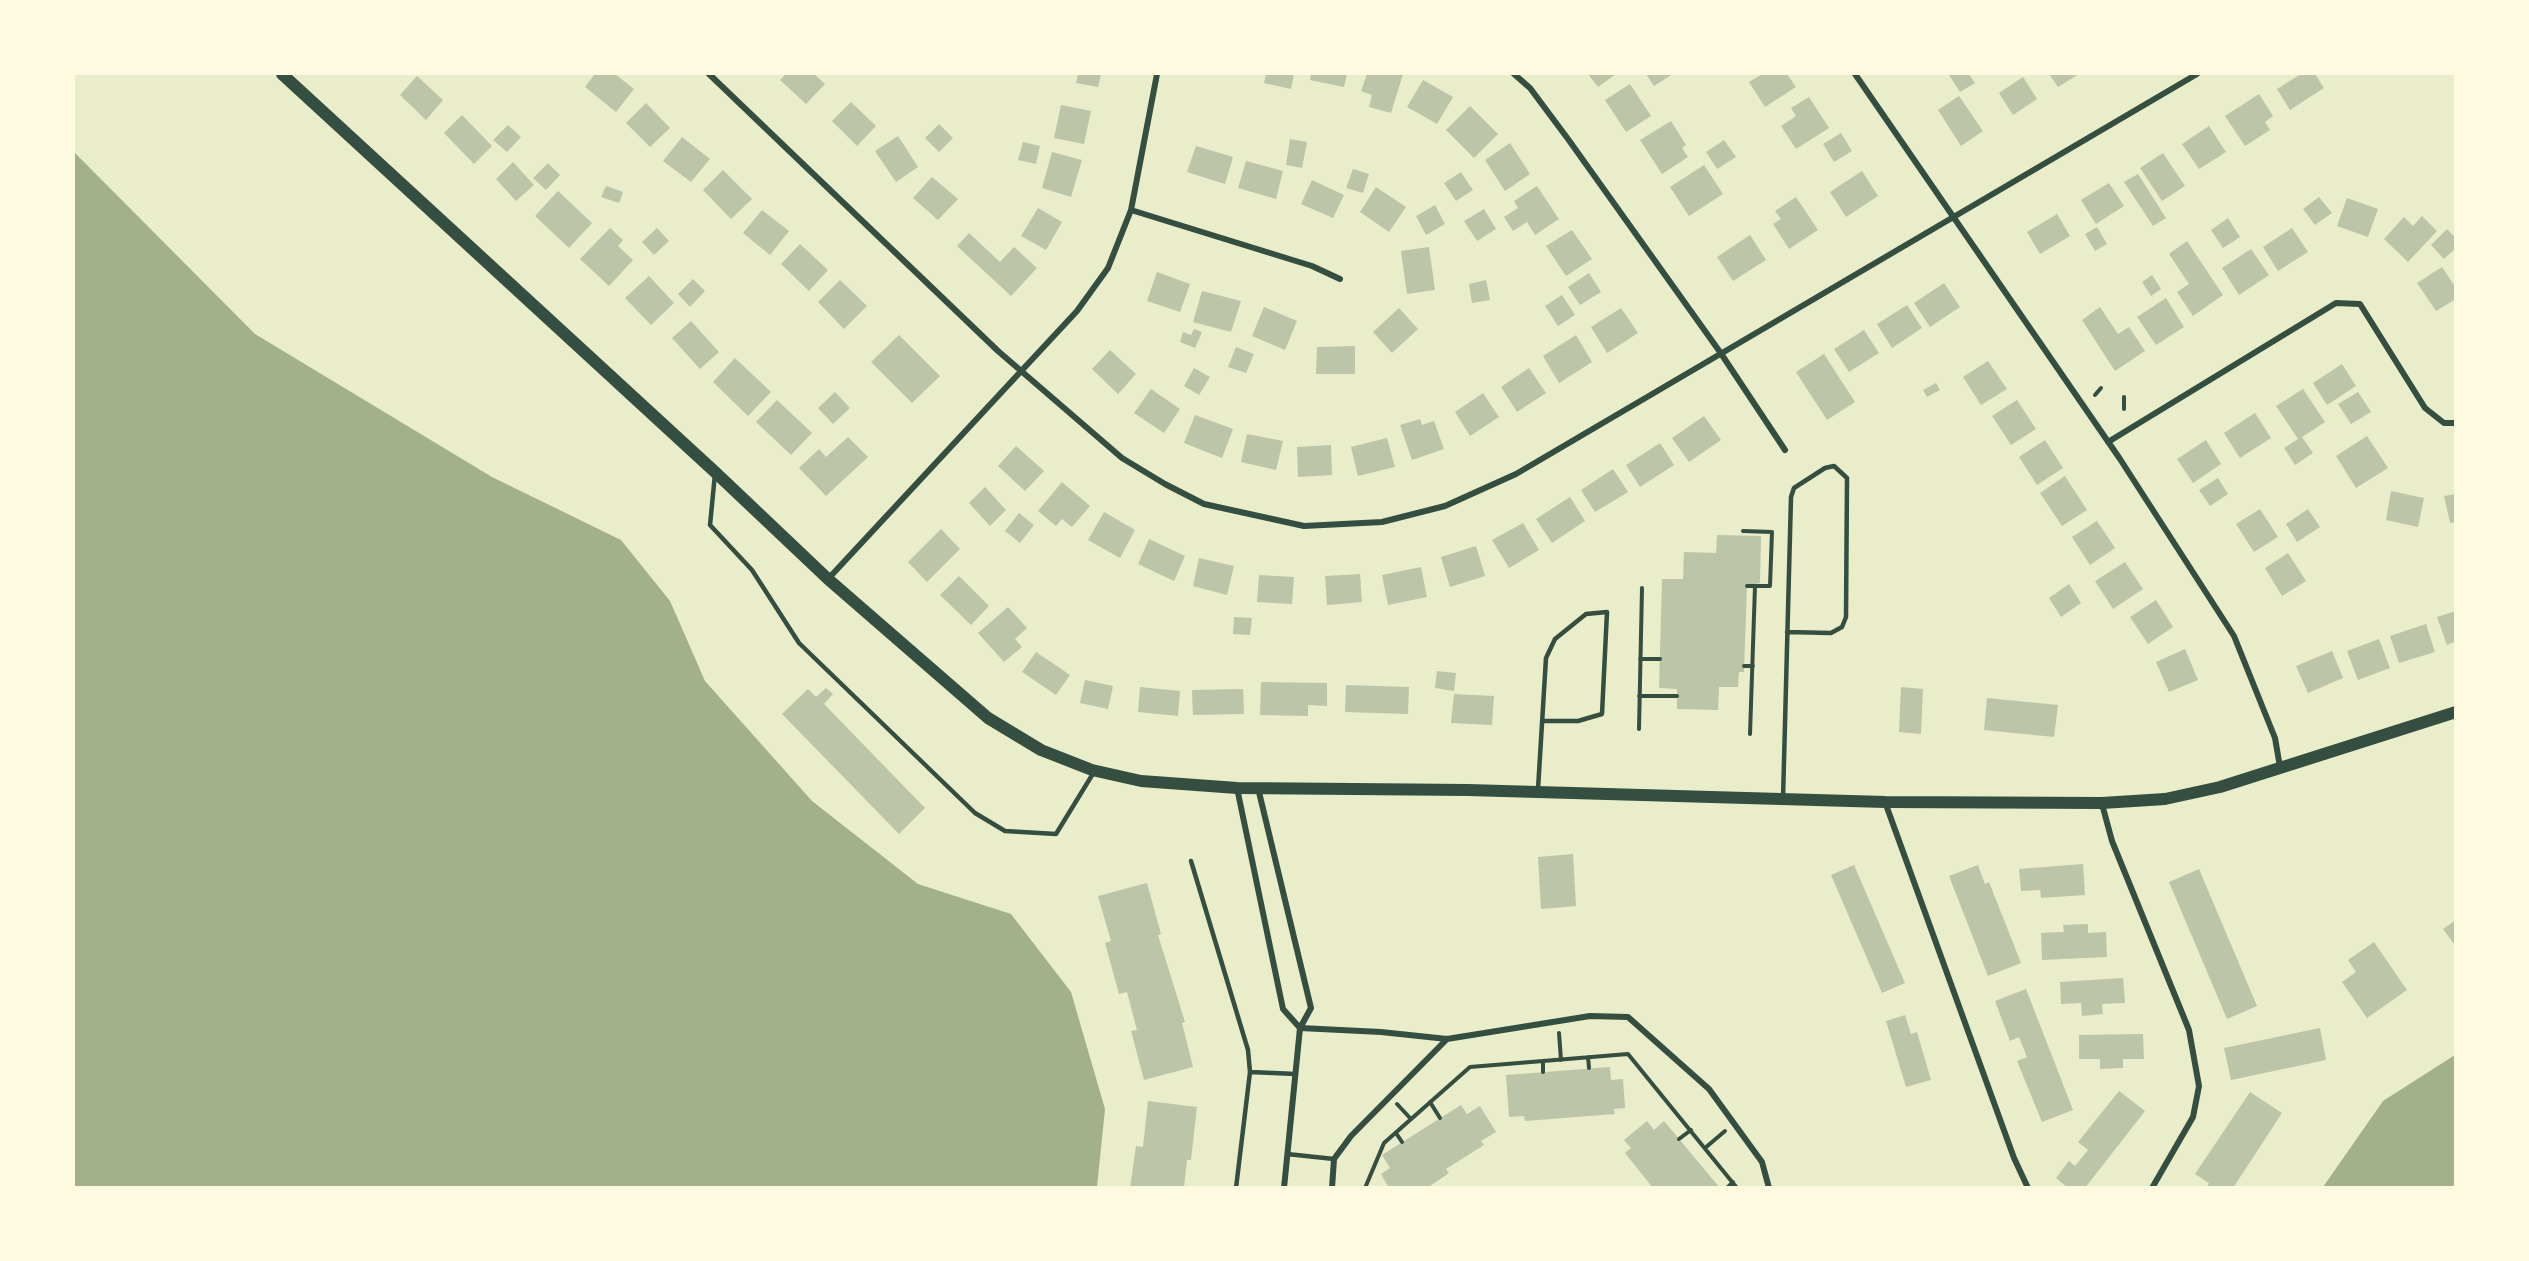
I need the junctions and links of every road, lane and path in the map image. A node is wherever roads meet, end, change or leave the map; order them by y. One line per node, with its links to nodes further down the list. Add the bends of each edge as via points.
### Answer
1 (282, 74): 19 (main road)
2 (709, 74): 11 (street)
3 (1157, 74): 7 (street)
4 (1514, 74): 10 (street, via 1530,88 1568,139)
5 (1854, 74): 8 (street)
6 (2197, 74): 8 (street)
7 (1131, 210): 9 (street, via 1312,266); 11 (street, via 1108,268 1077,311)
8 (1953, 216): 10 (street); 17 (street)
9 (1340, 279)
10 (1720, 352): 11 (street, via 1515,474 1445,506 1382,522 1304,526 1204,504 1165,484 1122,458); 18 (street)
11 (1021, 372): 21 (street)
12 (2101, 388): 13 (path)
13 (2095, 395)
14 (2124, 397): 15 (path)
15 (2124, 409)
16 (2456, 423): 17 (street, via 2444,423 2425,408 2360,304 2336,303)
17 (2108, 442): 36 (street, via 2234,636 2275,738)
18 (1785, 450)
19 (715, 471): 21 (main road); 37 (lane, via 710,525 752,570 799,643 975,813 1005,831 1056,834)
20 (1743, 531): 23 (path, via 1772,532 1770,586)
21 (828, 579): 37 (main road, via 988,718 1041,750)
22 (1747, 586): 23 (path)
23 (1755, 586): 29 (path)
24 (1642, 588): 26 (path)
25 (1787, 632): 25 (lane, via 1791,496 1794,488 1834,466 1847,478 1846,617 1842,627 1831,633); 41 (lane)
26 (1640, 659): 27 (path); 30 (path)
27 (1660, 659)
28 (1744, 666): 29 (path)
29 (1753, 666): 35 (path)
30 (1639, 696): 31 (path); 34 (path)
31 (1677, 696)
32 (2456, 712): 36 (main road)
33 (1543, 721): 33 (lane, via 1546,658 1555,639 1586,614 1607,612 1602,714 1578,721); 40 (lane)
34 (1639, 729)
35 (1750, 734)
36 (2280, 768): 43 (main road, via 2220,788 2165,799)
37 (1095, 771): 38 (main road, via 1141,781)
38 (1238, 788): 39 (main road); 46 (street, via 1283,1009)
39 (1258, 788): 40 (main road); 46 (street, via 1311,1008)
40 (1538, 792): 41 (main road)
41 (1783, 799): 42 (main road)
42 (1885, 802): 43 (main road); 75 (street)
43 (2102, 803): 76 (street, via 2112,841 2189,1030 2199,1086 2193,1117)
44 (1191, 861): 52 (lane, via 1248,1050)
45 (1558, 1020): 47 (street); 49 (path); 59 (street, via 1628,1017 1709,1089)
46 (1300, 1028): 47 (street); 54 (street)
47 (1447, 1039): 55 (street)
48 (1588, 1057): 49 (path); 51 (path); 60 (path, via 1628,1054)
49 (1561, 1060): 50 (path)
50 (1543, 1061): 53 (path); 56 (path, via 1470,1067)
51 (1589, 1068)
52 (1251, 1072): 54 (lane); 68 (lane)
53 (1544, 1072)
54 (1296, 1074): 65 (street)
55 (1390, 1096): 58 (path); 66 (street)
56 (1430, 1102): 57 (path); 58 (path)
57 (1440, 1118)
58 (1411, 1119): 61 (path)
59 (1734, 1124): 64 (path); 74 (street, via 1762,1162)
60 (1691, 1130): 62 (path); 64 (path)
61 (1396, 1133): 63 (path); 71 (path, via 1384,1143)
62 (1679, 1139)
63 (1402, 1142)
64 (1705, 1148): 67 (path)
65 (1287, 1154): 66 (lane); 69 (street)
66 (1334, 1159): 70 (street)
67 (1733, 1182): 72 (path); 73 (path)
68 (1236, 1188)
69 (1284, 1188)
70 (1332, 1188)
71 (1365, 1188)
72 (1727, 1188)
73 (1737, 1188)
74 (1769, 1188)
75 (2028, 1188)
76 (2152, 1188)

